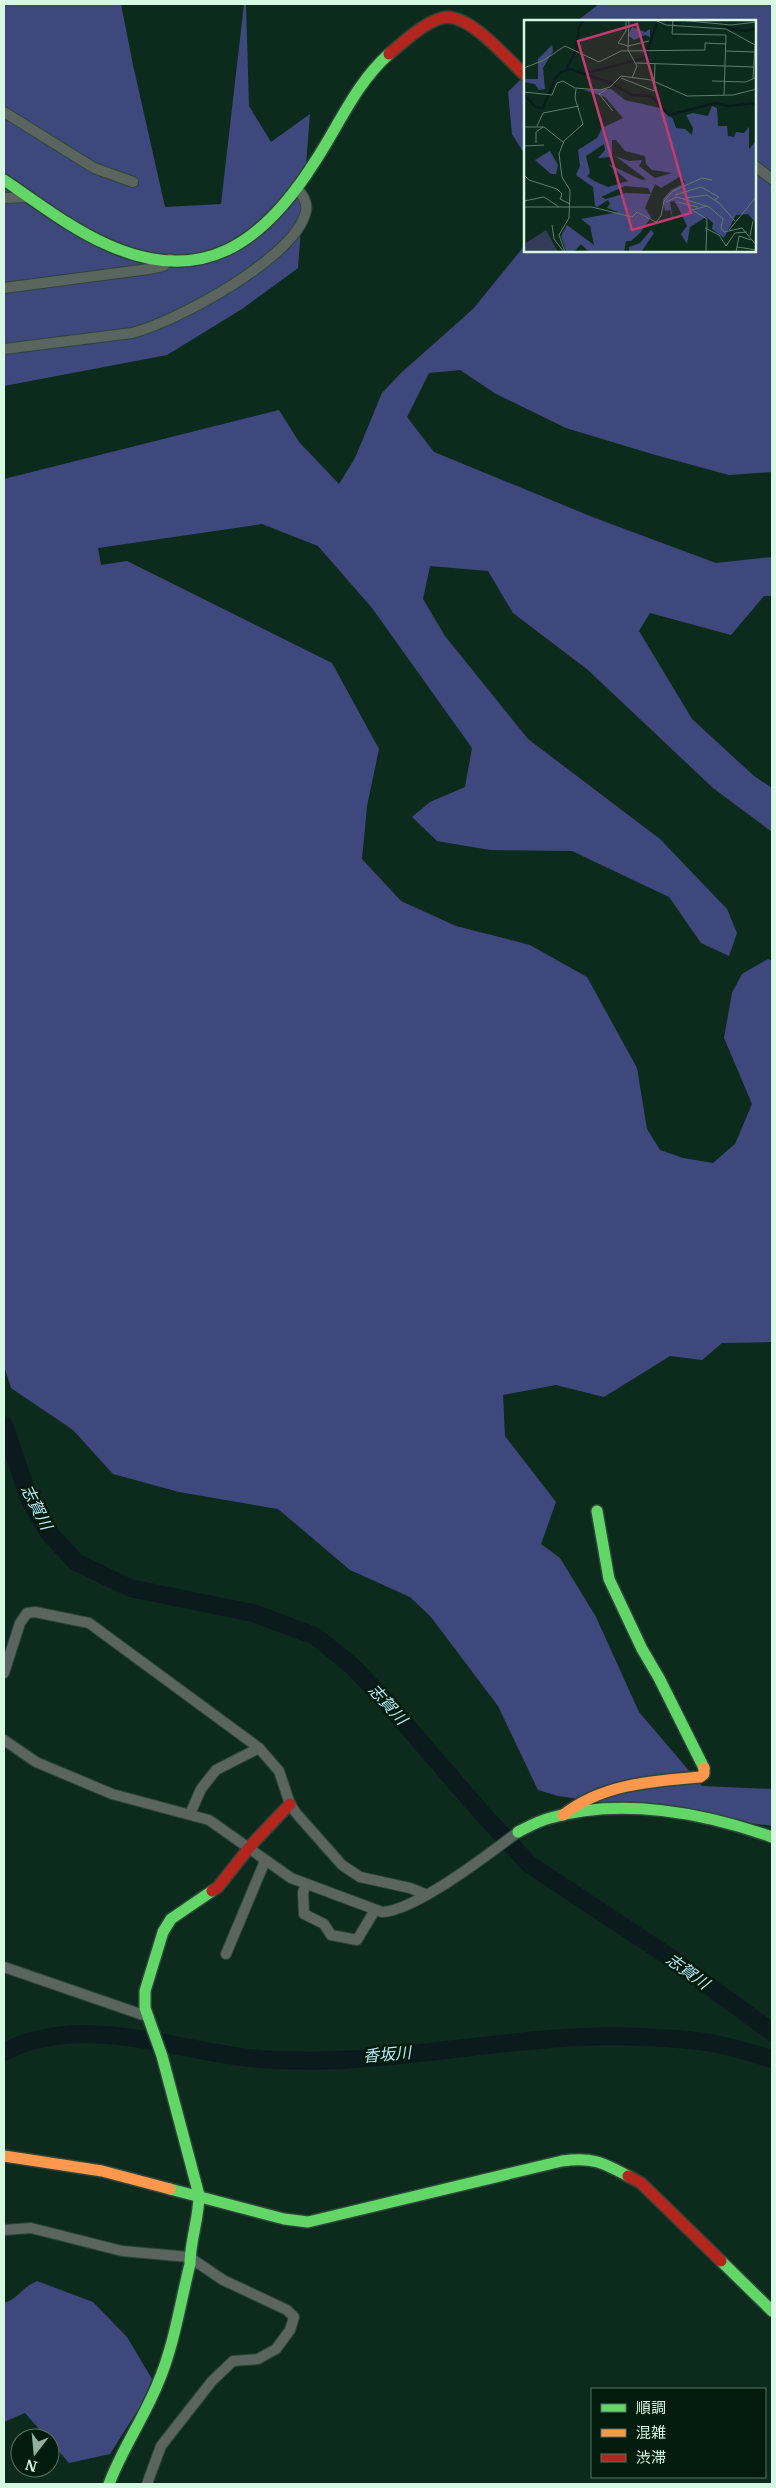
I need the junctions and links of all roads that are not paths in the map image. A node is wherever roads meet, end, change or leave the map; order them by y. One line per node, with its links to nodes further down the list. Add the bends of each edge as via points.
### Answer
1 (524, 74): 7 (street, via 463,21 447,17 430,24 378,65)
2 (4, 112): 6 (street, via 94,168)
3 (756, 167): 4 (street)
4 (772, 179)
5 (4, 180): 8 (street)
6 (133, 182)
7 (296, 187): 10 (street, via 277,213 246,242 215,254); 12 (street, via 303,196 306,211 292,238 236,283 181,315 132,333)
8 (30, 197): 9 (street); 10 (street, via 106,244 134,255)
9 (4, 198)
10 (170, 259): 11 (street, via 163,266 149,269)
11 (4, 288)
12 (4, 349)
13 (597, 1511): 19 (street, via 609,1579 704,1774 700,1777 653,1780 606,1793)
14 (4, 1674): 16 (street, via 20,1623 27,1613 89,1622)
15 (4, 1740): 18 (street, via 30,1760 64,1775 112,1794)
16 (259, 1748): 17 (street, via 279,1771); 18 (street, via 216,1770 200,1789)
17 (290, 1804): 22 (street); 25 (street, via 329,1853 350,1872)
18 (190, 1814): 22 (street, via 215,1823)
19 (562, 1815): 20 (street); 21 (street, via 621,1810 670,1813 727,1823)
20 (518, 1832): 25 (street)
21 (772, 1838)
22 (250, 1850): 23 (street); 29 (street, via 218,1887 171,1919 163,1932 144,1991 144,2003)
23 (265, 1861): 24 (street, via 290,1878); 27 (street)
24 (306, 1884): 26 (street); 26 (street, via 304,1914 324,1924 331,1935 356,1940)
25 (425, 1894): 26 (street, via 396,1910)
26 (375, 1910)
27 (226, 1954)
28 (4, 1967): 29 (street)
29 (150, 2019): 31 (street)
30 (4, 2156): 31 (street, via 102,2171)
31 (199, 2195): 33 (street); 34 (street, via 284,2219 308,2222 562,2160 583,2158 601,2161 641,2183)
32 (4, 2230): 33 (street, via 31,2228 122,2252)
33 (189, 2257): 35 (street, via 163,2371); 36 (street, via 223,2280 287,2310 294,2317 294,2323 276,2348 258,2359 233,2361 212,2381 161,2446)
34 (772, 2311)
35 (109, 2484)
36 (147, 2484)

